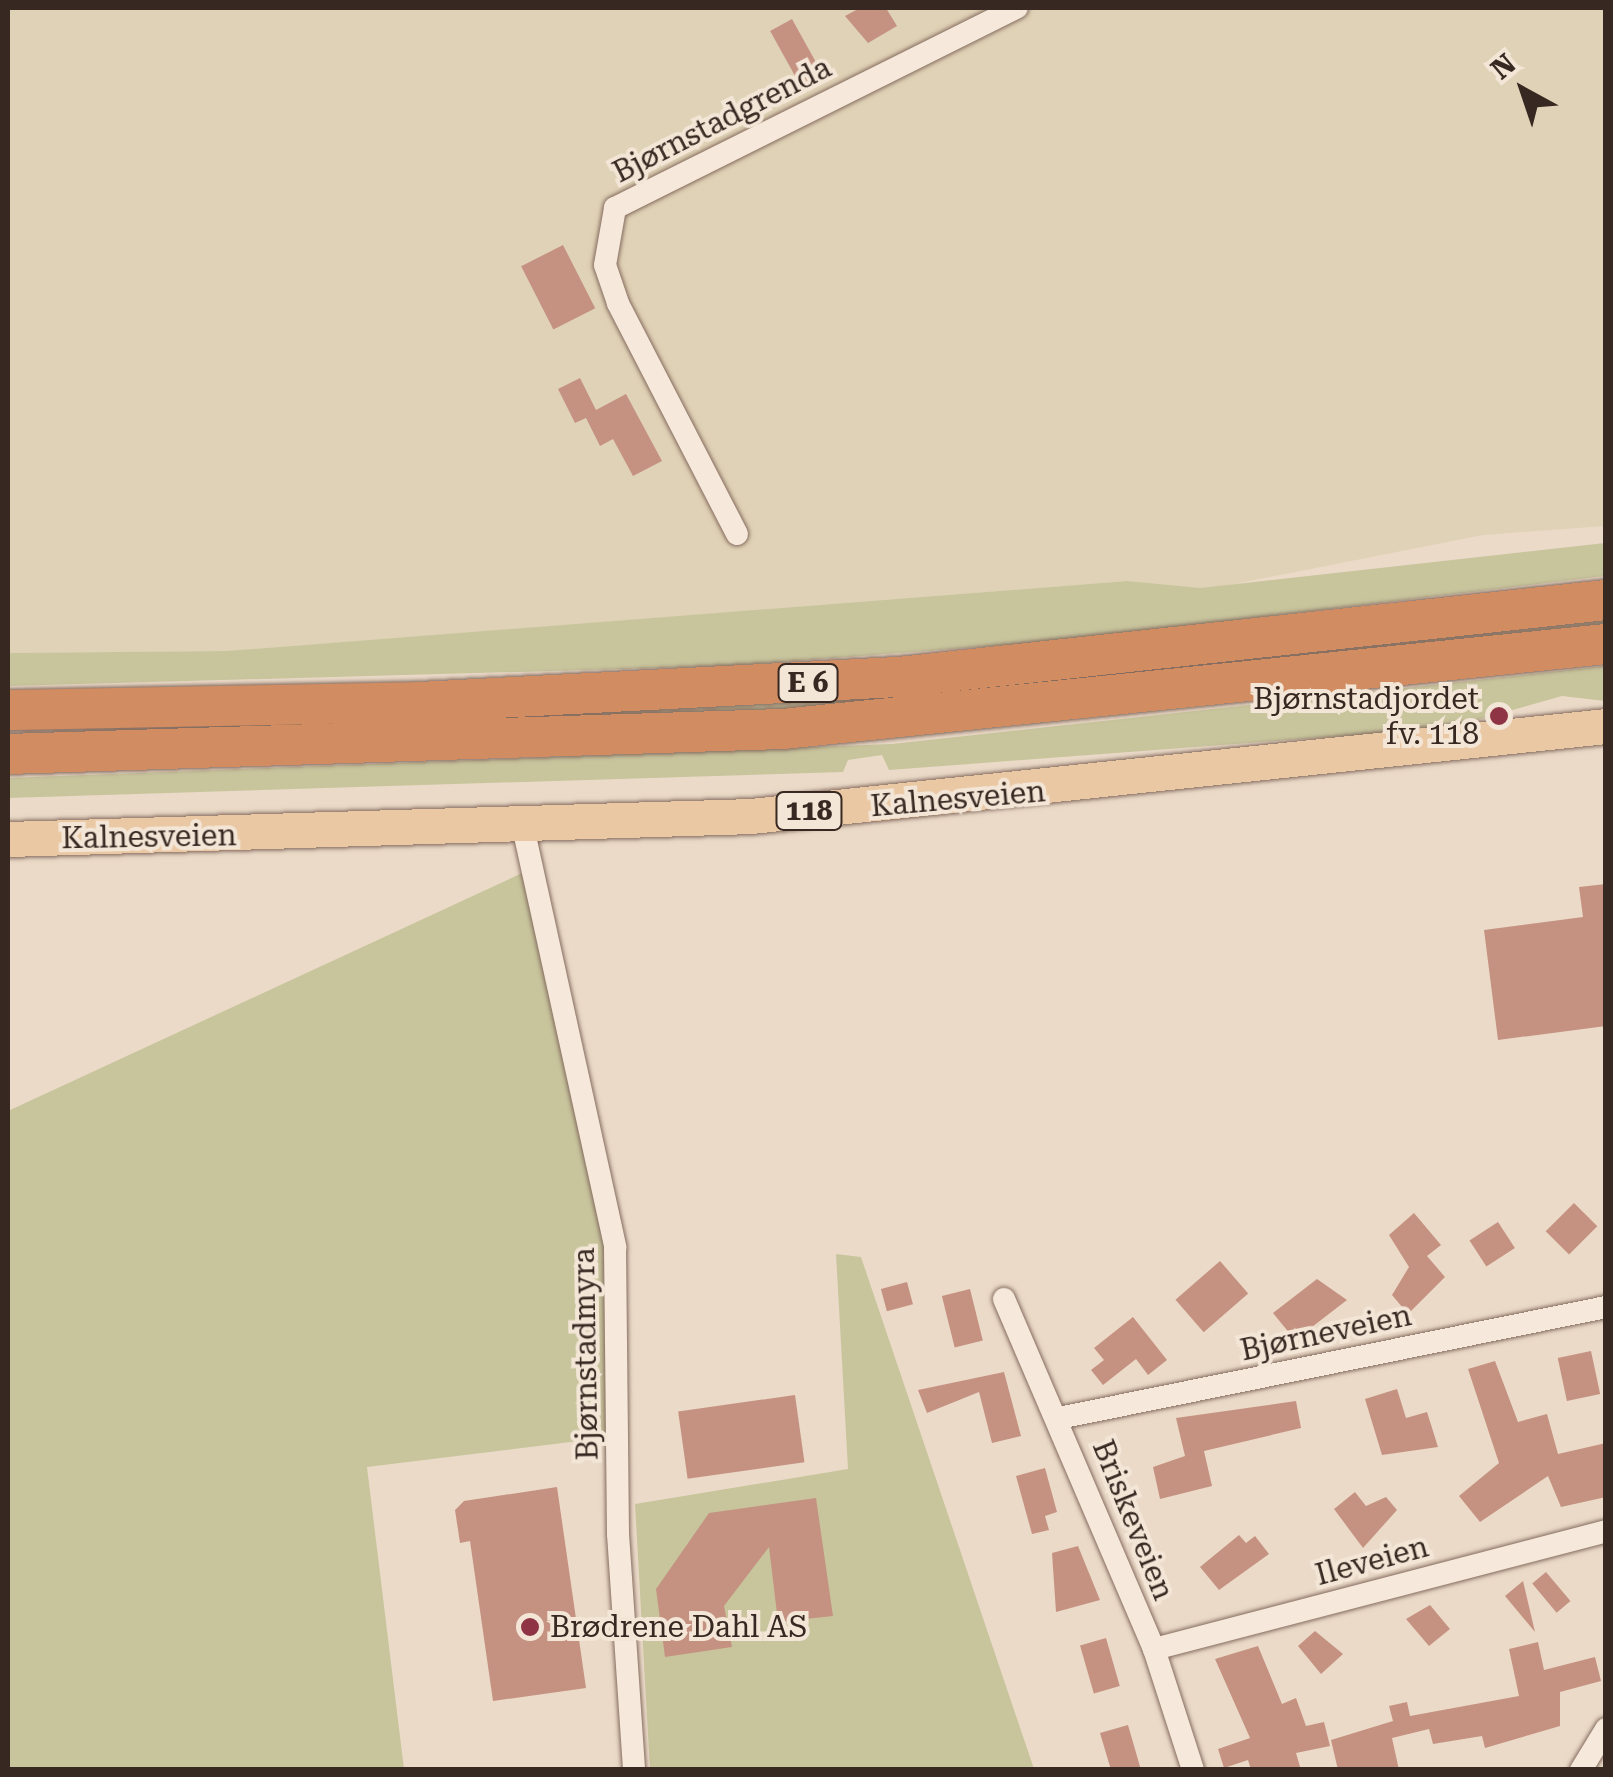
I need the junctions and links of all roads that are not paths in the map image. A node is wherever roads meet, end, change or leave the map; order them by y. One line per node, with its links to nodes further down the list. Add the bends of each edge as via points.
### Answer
1 (1018, 8): 2 (street, Bjørnstadgrenda, via 615,208 604,250 618,303)
2 (737, 534)
3 (1606, 600): 5 (highway, E 6, via 899,677 420,702)
4 (1606, 644): 7 (highway, E 6, via 818,726)
5 (8, 710)
6 (1606, 726): 8 (main road, Kalnesveien / 118, via 994,797)
7 (8, 754)
8 (522, 828): 9 (main road, Kalnesveien / 118); 16 (street, Bjørnstadmyra, via 615,1246 618,1534)
9 (8, 839)
10 (1004, 1299): 12 (street, Briskeveien)
11 (1606, 1306): 12 (street, Bjørneveien)
12 (1059, 1418): 14 (street, Briskeveien)
13 (1606, 1531): 14 (street, Ileveien)
14 (1154, 1649): 17 (street, Briskeveien)
15 (1606, 1729): 18 (street)
16 (634, 1770)
17 (1193, 1770)
18 (1581, 1770)

